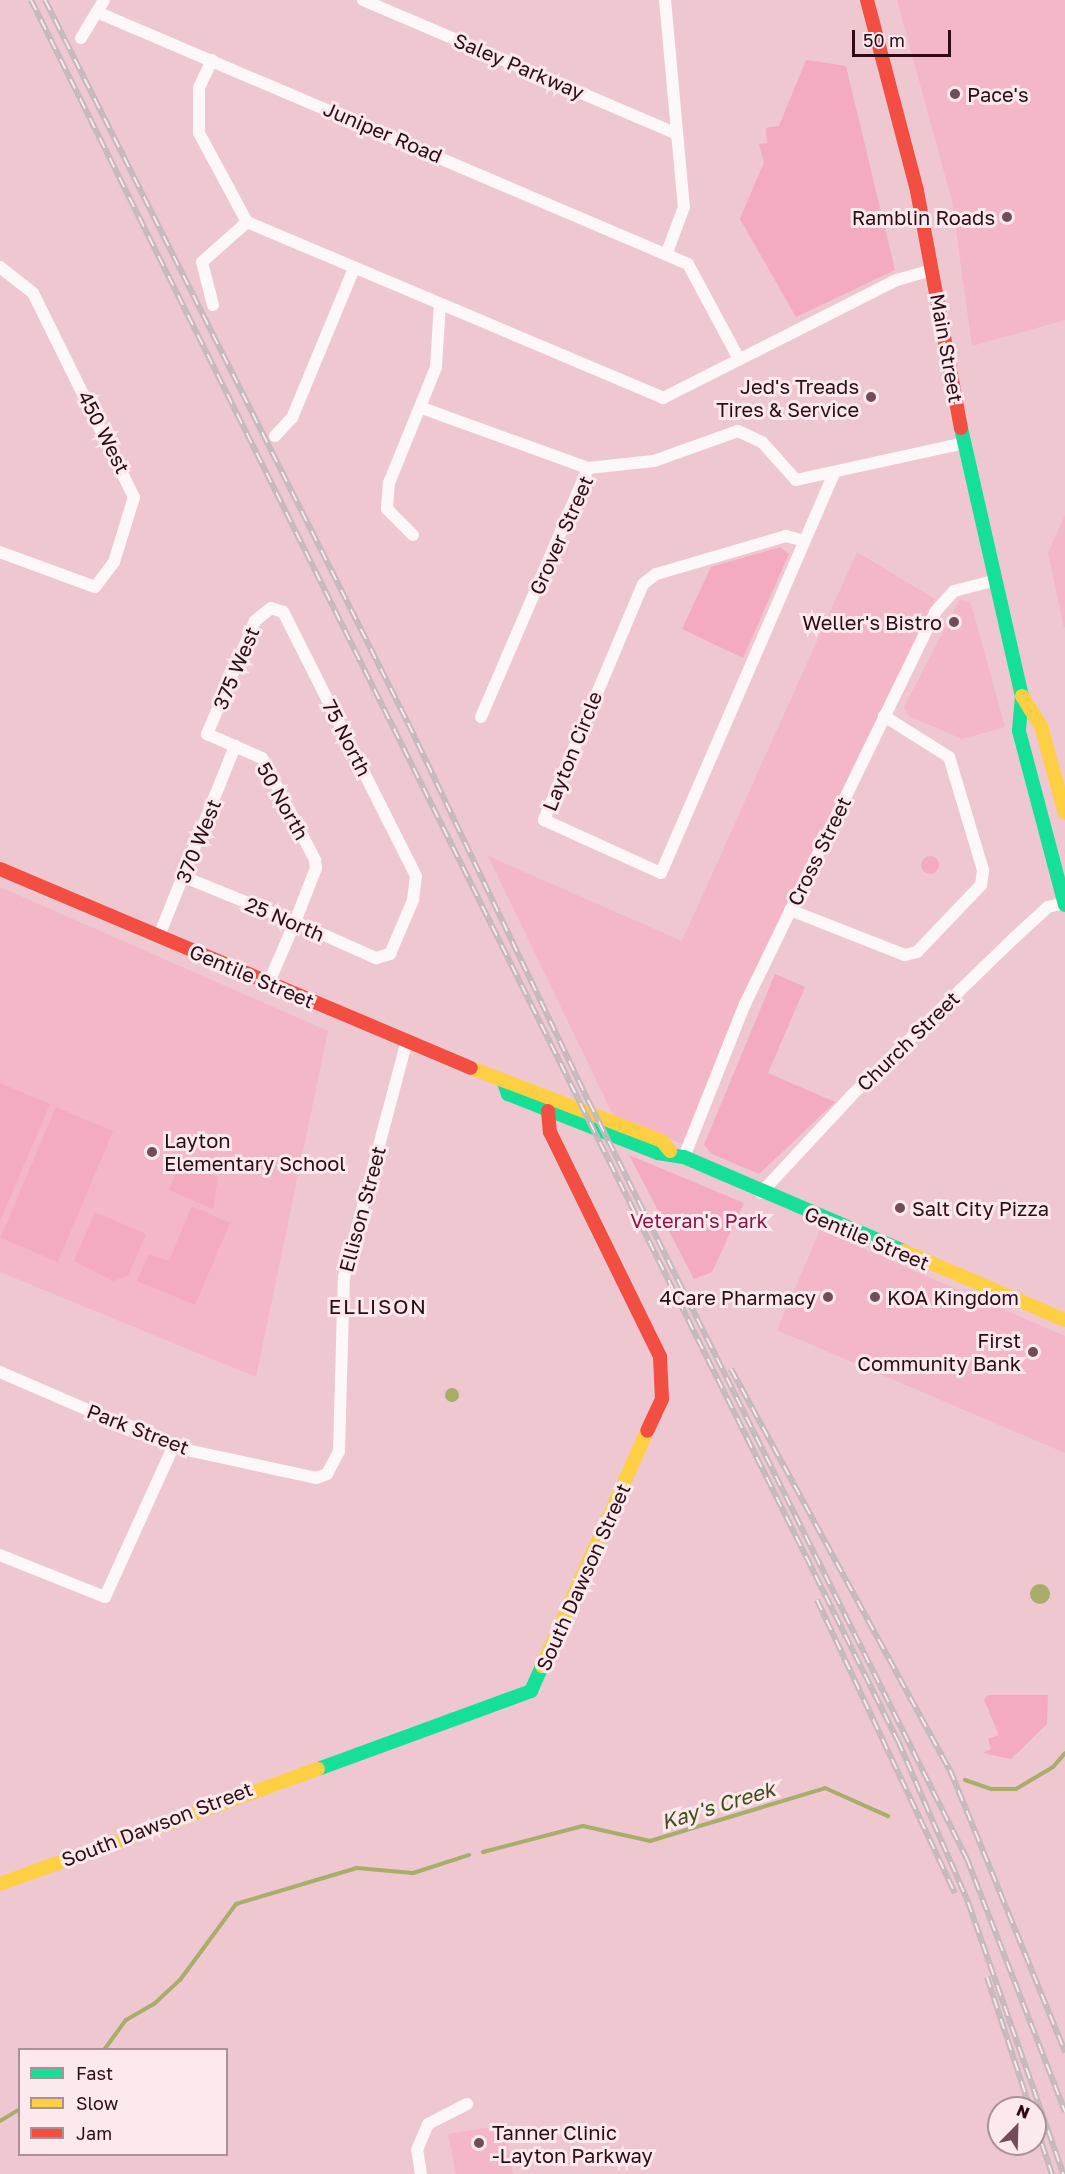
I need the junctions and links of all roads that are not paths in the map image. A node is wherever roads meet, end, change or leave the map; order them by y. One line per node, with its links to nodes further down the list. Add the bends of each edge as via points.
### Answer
1 (104, 0): 5 (street)
2 (363, 0): 8 (street, Saley Parkway)
3 (867, 0): 13 (main road, Main Street)
4 (662, 1): 8 (street)
5 (99, 13): 6 (street); 7 (street, Juniper Road)
6 (81, 38)
7 (212, 60): 9 (street, via 199,88 199,133); 10 (street, Juniper Road)
8 (675, 133): 10 (street, via 684,207)
9 (247, 222): 12 (street); 15 (street, via 202,262)
10 (666, 255): 16 (street, Juniper Road, via 694,271)
11 (0, 267): 24 (street, 450 West, via 25,281 134,497 114,562 95,587)
12 (354, 268): 14 (street); 18 (street, via 292,417)
13 (933, 270): 16 (street, via 897,280); 19 (main road, Main Street)
14 (440, 304): 16 (street, via 663,398); 17 (street, via 436,367)
15 (213, 305)
16 (739, 359)
17 (422, 408): 20 (street); 22 (street, via 389,483 387,509)
18 (275, 436)
19 (964, 443): 21 (street); 25 (main road, Main Street)
20 (588, 468): 21 (street, Grover Street, via 654,461 738,431 762,442 796,480); 29 (street, Grover Street)
21 (834, 474): 23 (street, Layton Circle)
22 (413, 535)
23 (801, 540): 23 (street, Layton Circle, via 786,536 656,574 642,585 544,820 661,873)
24 (0, 552)
25 (993, 581): 27 (main road, Main Street); 28 (street, Cross Street, via 956,590 944,599)
26 (271, 608): 30 (street, 375 West, via 255,621); 39 (street, 75 North, via 283,612 416,876 413,900)
27 (1022, 696): 32 (main road, Main Street, via 1041,726); 35 (main road, Main Street, via 1019,731)
28 (884, 716): 36 (street, Cross Street); 36 (street, via 949,757 983,870 981,885 916,952 906,955)
29 (481, 717)
30 (207, 734): 31 (street, 50 North)
31 (236, 746): 34 (street, 370 West); 37 (street, 50 North, via 262,758 316,868)
32 (1064, 807)
33 (0, 869): 38 (main road, Gentile Street)
34 (184, 877): 37 (street, 25 North); 38 (street, 370 West)
35 (1065, 903): 45 (street, Church Street, via 1048,907 1014,938 851,1096)
36 (790, 910): 44 (street, Cross Street)
37 (295, 922): 39 (street, 25 North, via 376,958); 40 (street)
38 (159, 936): 40 (main road, Gentile Street)
39 (386, 957)
40 (269, 982): 41 (main road, Gentile Street)
41 (407, 1041): 42 (main road, Gentile Street); 49 (street, Ellison Street, via 344,1278 339,1451 327,1474)
42 (504, 1082): 43 (main road, Gentile Street, via 508,1094); 44 (main road, Gentile Street, via 514,1080 662,1141)
43 (548, 1111): 44 (main road, Gentile Street, via 658,1153); 51 (main road, South Dawson Street, via 550,1132 665,1378 662,1400 531,1691)
44 (677, 1154): 45 (main road, Gentile Street)
45 (761, 1193): 46 (main road, Gentile Street)
46 (1065, 1320)
47 (0, 1372): 48 (street, Park Street)
48 (173, 1447): 49 (street, Park Street); 50 (street, via 105,1597)
49 (316, 1478)
50 (0, 1555)
51 (0, 1884)
52 (467, 2104): 53 (street, via 428,2124 417,2150)
53 (421, 2174)

